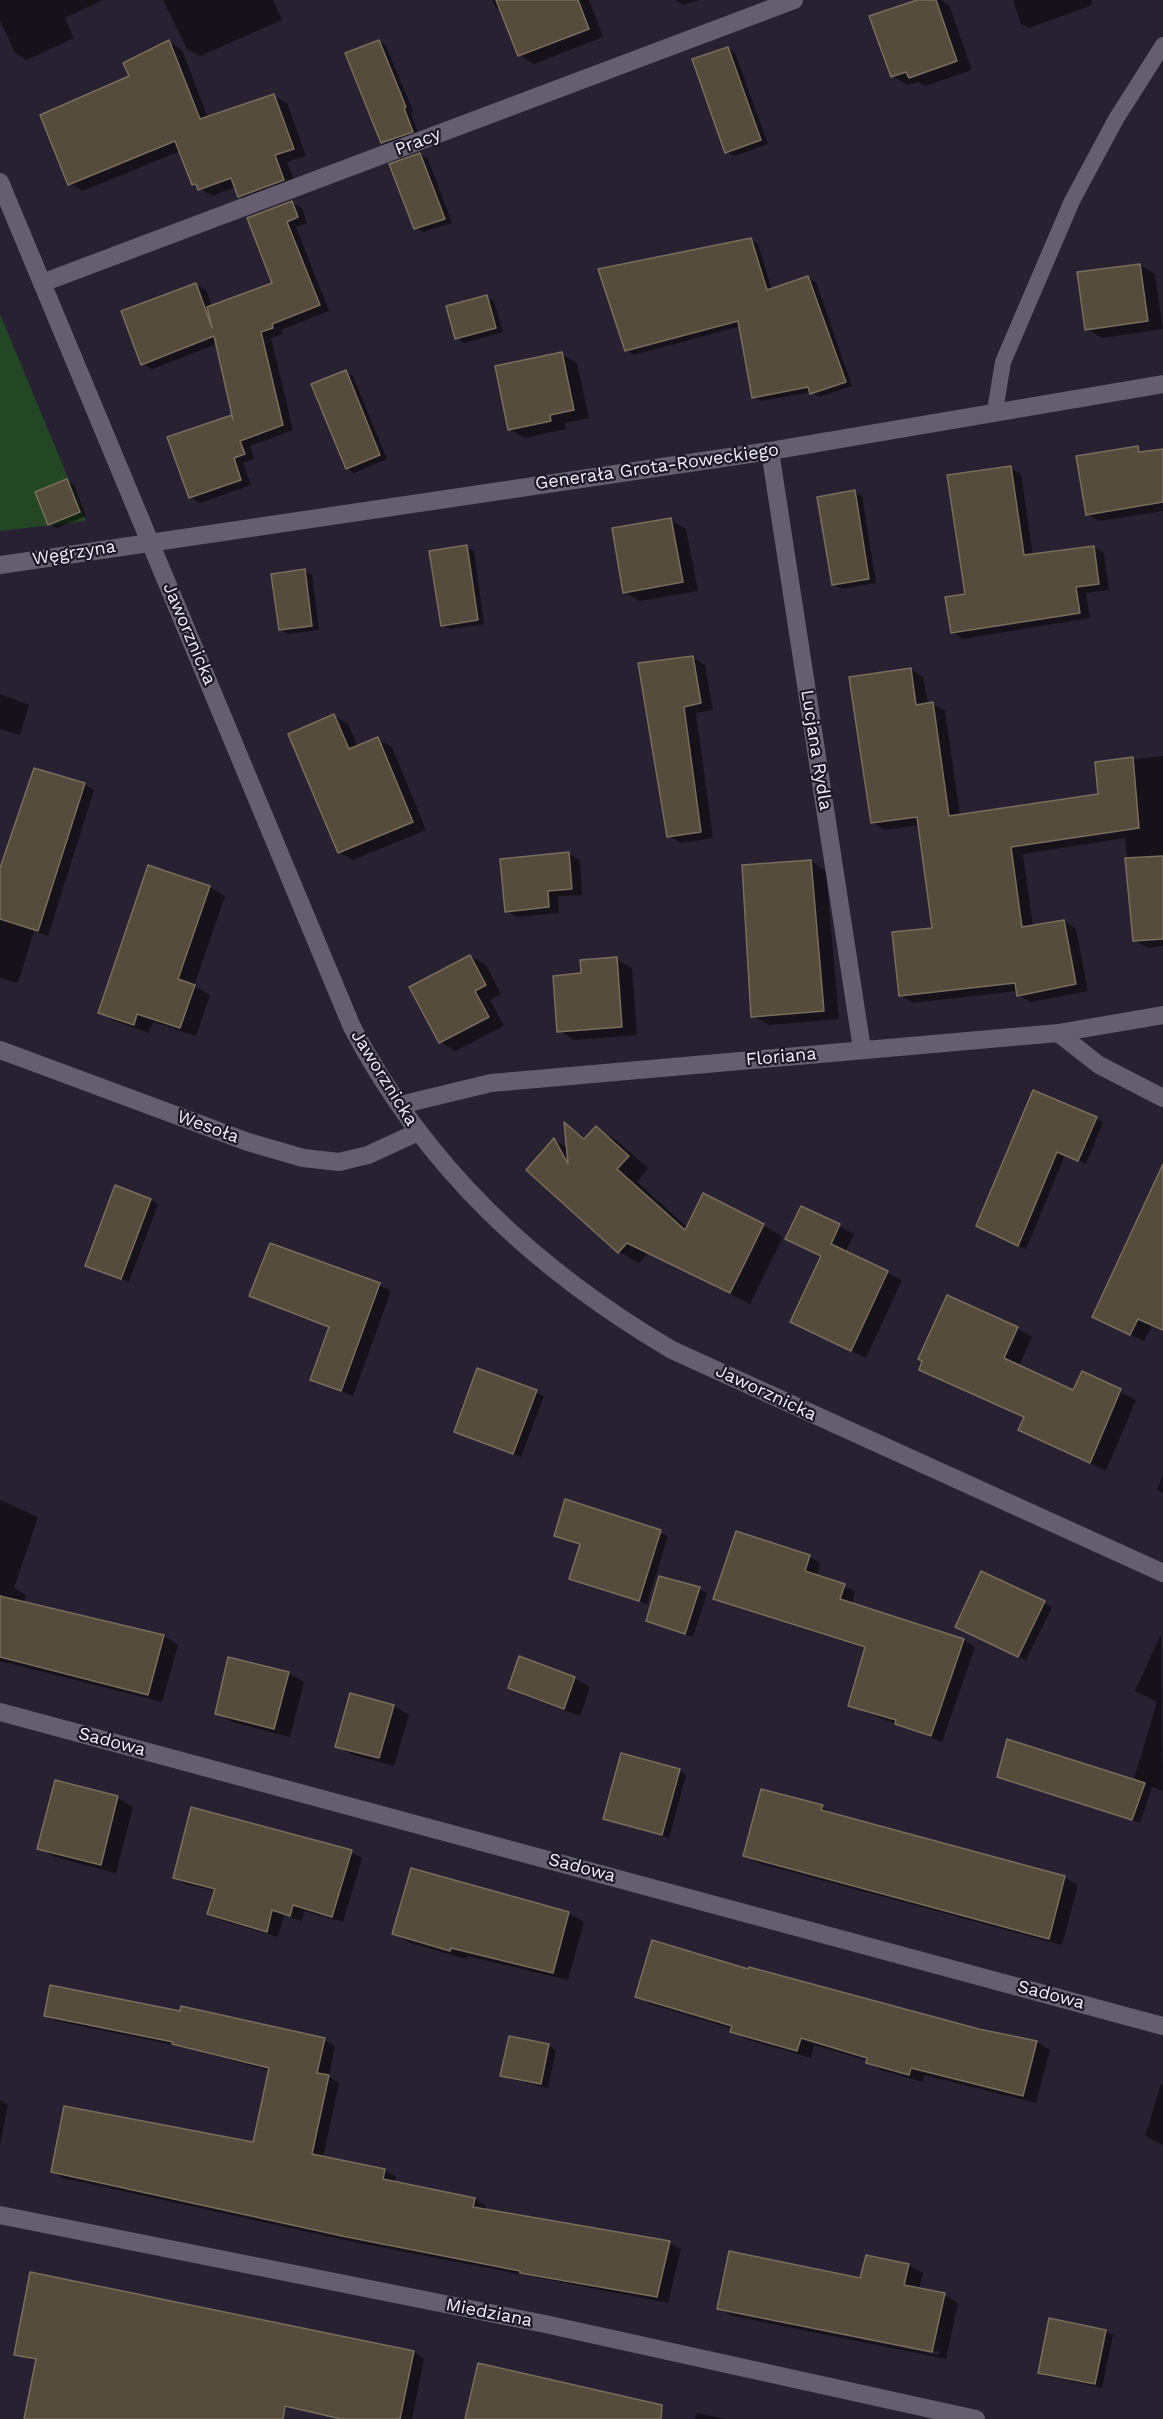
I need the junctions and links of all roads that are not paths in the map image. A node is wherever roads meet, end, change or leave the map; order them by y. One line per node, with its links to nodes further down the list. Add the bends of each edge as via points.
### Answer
1 (794, 0): 4 (street, Pracy)
2 (1163, 45): 6 (lane, via 1116,119 1072,201 1004,362)
3 (0, 182): 4 (street, Jaworznicka)
4 (42, 283): 8 (street, Jaworznicka)
5 (1163, 384): 6 (street, Generała Grota-Roweckiego)
6 (995, 411): 7 (street, Generała Grota-Roweckiego)
7 (770, 450): 8 (street, Generała Grota-Roweckiego); 12 (street, Lucjana Rydla)
8 (149, 541): 9 (street, Węgrzyna); 15 (street, Jaworznicka, via 352,1027)
9 (0, 565)
10 (1163, 1015): 11 (street, Floriana)
11 (1058, 1034): 12 (street, Floriana); 14 (street, via 1099,1065)
12 (862, 1049): 15 (street, Floriana, via 491,1083)
13 (0, 1050): 16 (street, Wesoła, via 248,1142 303,1158 339,1162 368,1155)
14 (1163, 1098)
15 (400, 1105): 16 (street, Jaworznicka)
16 (418, 1132): 17 (street, Jaworznicka, via 479,1204 521,1243 625,1322 672,1350)
17 (1163, 1573)
18 (0, 1712): 19 (street, Sadowa)
19 (1163, 2026)
20 (0, 2215): 21 (street, Miedziana, via 545,2324)
21 (976, 2419)

